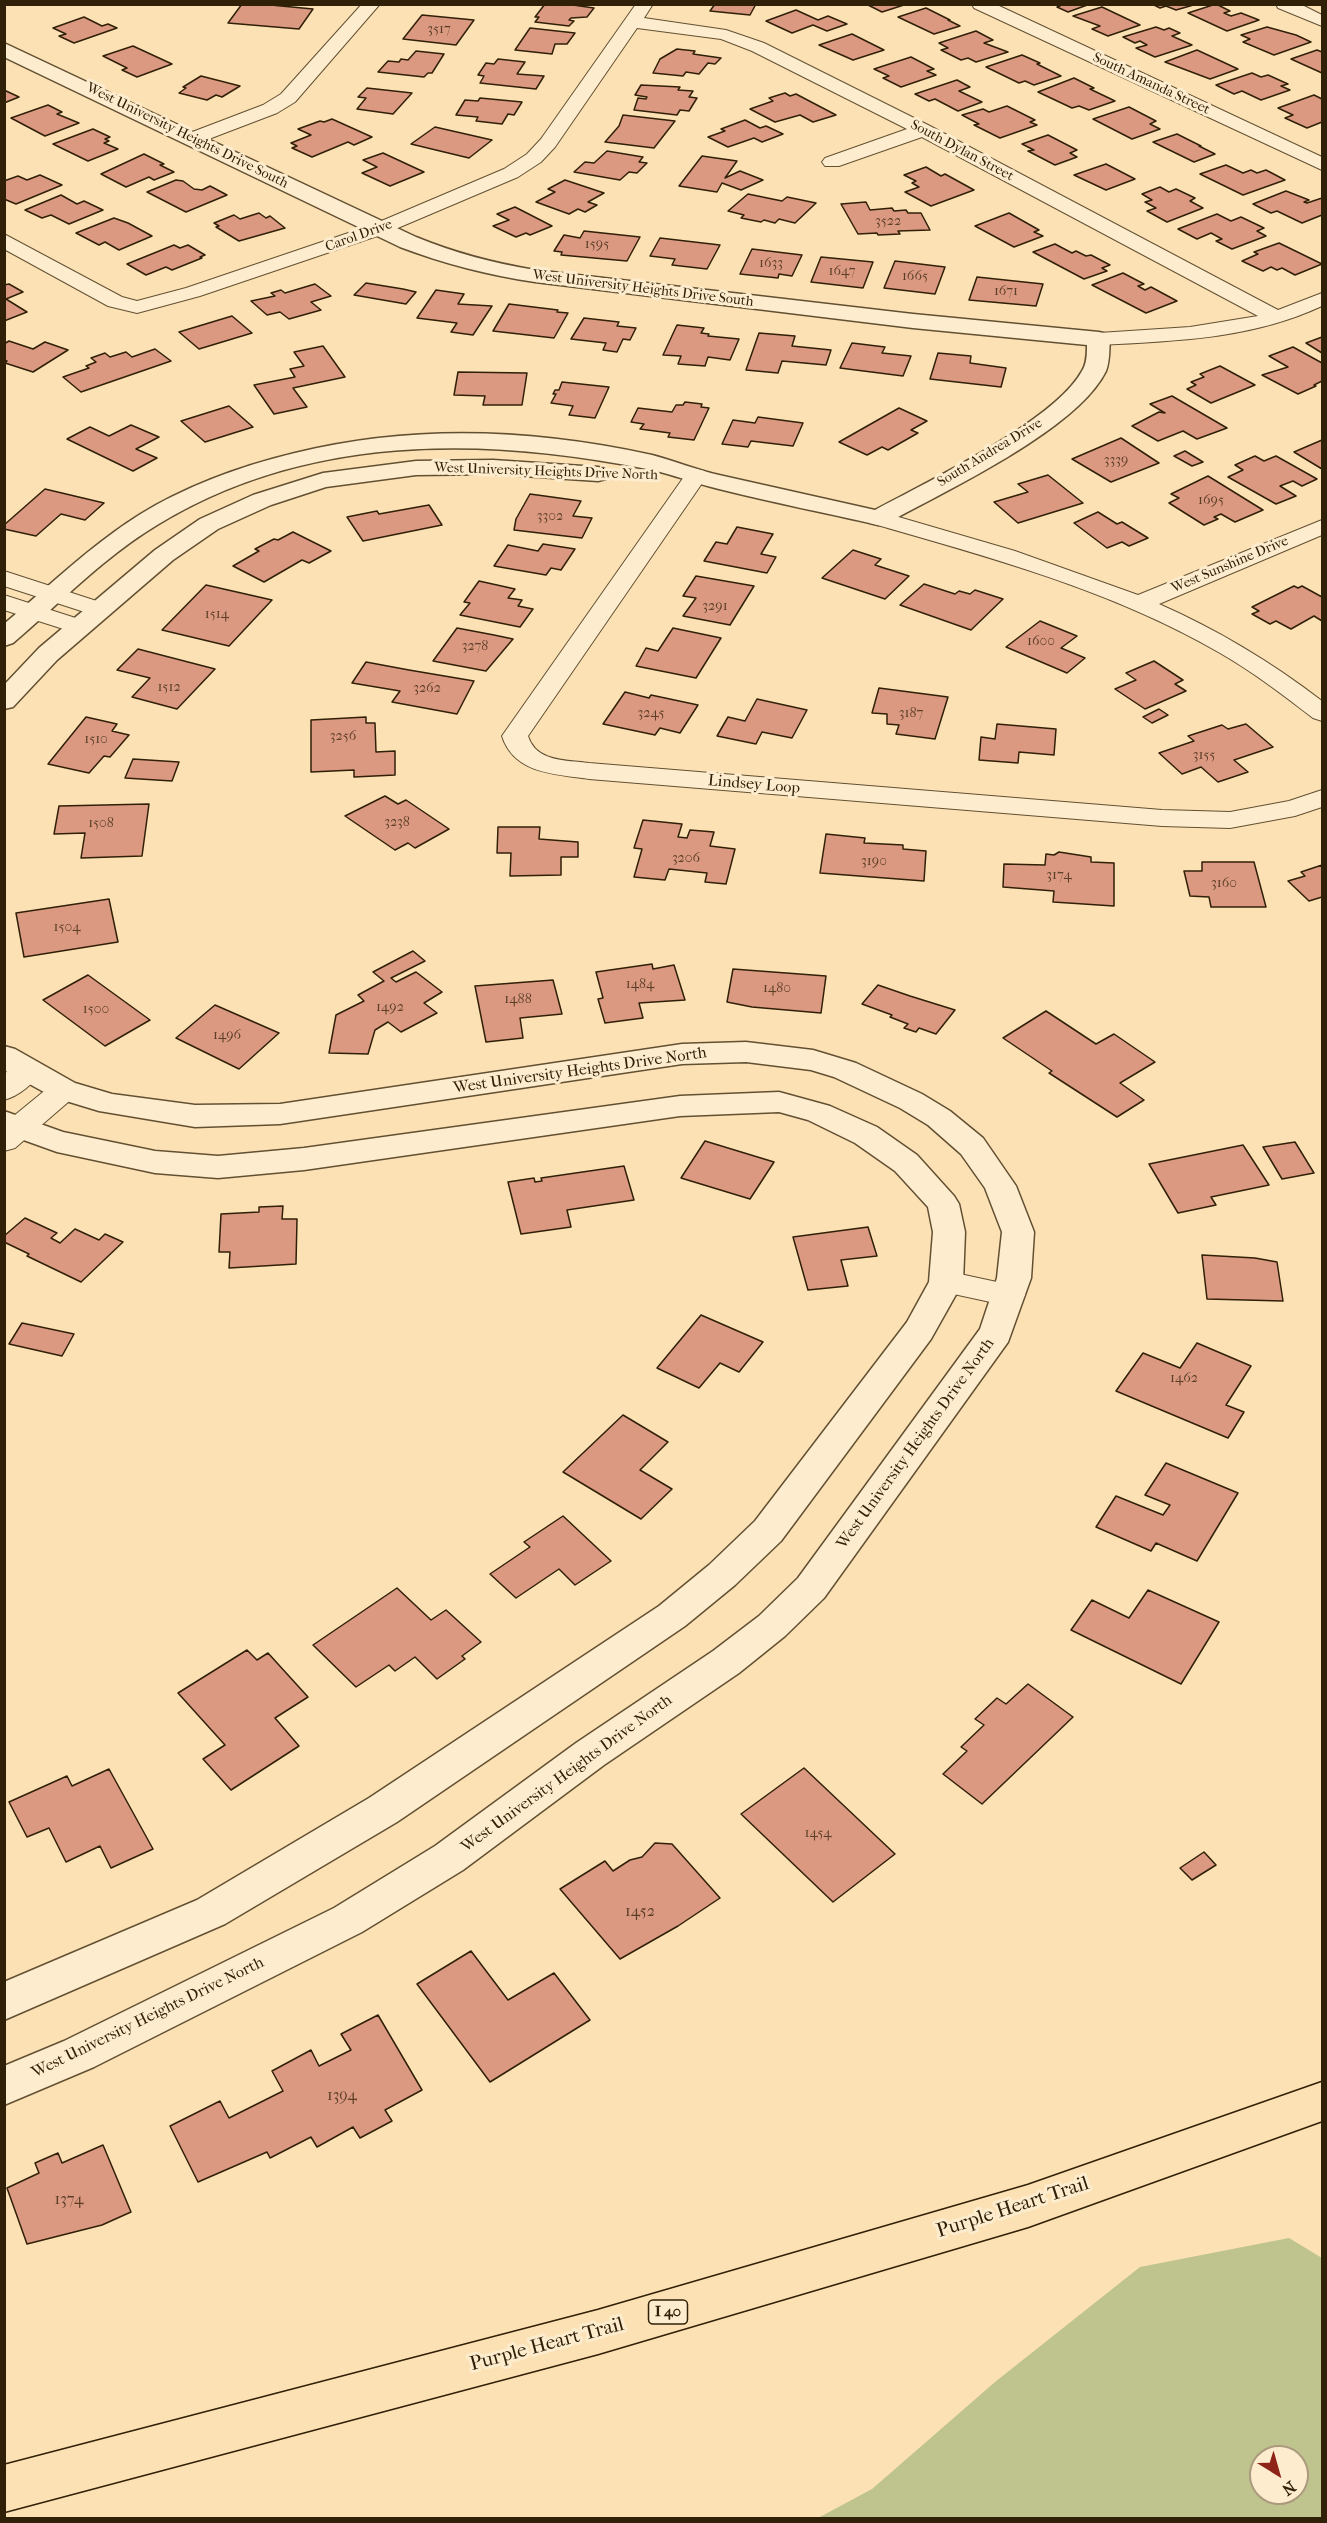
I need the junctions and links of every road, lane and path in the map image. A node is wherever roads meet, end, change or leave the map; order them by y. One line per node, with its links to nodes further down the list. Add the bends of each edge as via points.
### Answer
1 (372, 4): 9 (street, via 288,98 270,109)
2 (645, 4): 6 (street, Carol Drive)
3 (980, 4): 11 (street, South Amanda Street)
4 (1284, 4): 5 (street)
5 (1323, 21)
6 (633, 22): 8 (street, South Dylan Street, via 696,28 743,41); 12 (street, Carol Drive, via 534,158 511,173)
7 (10, 55): 9 (street, West University Heights Drive South)
8 (923, 130): 10 (street); 15 (street, South Dylan Street)
9 (194, 138): 12 (street, West University Heights Drive South)
10 (832, 162)
11 (1323, 164)
12 (379, 230): 13 (street, Carol Drive, via 137,307 114,302); 16 (street, West University Heights Drive South, via 448,258 535,276)
13 (4, 240)
14 (1323, 299): 15 (street, West University Heights Drive South)
15 (1278, 318): 16 (street, West University Heights Drive South, via 1222,329)
16 (1099, 339): 18 (street, South Andrea Drive, via 1095,370 1076,398 1014,442)
17 (696, 476): 18 (street, West University Heights Drive North); 21 (street, West University Heights Drive North, via 647,462 496,441 417,441 332,452 278,463 170,507 132,530); 24 (street, West University Heights Drive North, via 454,466 323,480 262,500 209,524 164,555); 30 (street, Lindsey Loop, via 515,736 517,748 527,758 590,771 1162,818 1230,820 1295,808)
18 (878, 518): 23 (street, West University Heights Drive North, via 1021,560)
19 (1323, 527): 23 (street, West Sunshine Drive)
20 (4, 578): 21 (street)
21 (55, 595): 24 (street); 25 (street, West University Heights Drive North)
22 (4, 602): 25 (street)
23 (1138, 604): 29 (street, West University Heights Drive North, via 1214,639)
24 (100, 610): 26 (street, West University Heights Drive North)
25 (36, 612): 26 (street); 27 (street, West University Heights Drive North)
26 (79, 627): 28 (street, West University Heights Drive North)
27 (4, 638)
28 (4, 701)
29 (1323, 714)
30 (1323, 798)
31 (16, 1063): 32 (street); 33 (street, West University Heights Drive North)
32 (4, 1090)
33 (64, 1090): 34 (street); 36 (street, West University Heights Drive North, via 110,1104 195,1116 280,1114 682,1054 746,1052 813,1060 845,1070 911,1101 972,1146 999,1186 1018,1232)
34 (10, 1130): 35 (street, via 155,1162 218,1167 304,1159 680,1106 779,1102 819,1113 866,1135 906,1163 943,1204 950,1232)
35 (946, 1282): 36 (street); 37 (street, via 919,1330 768,1531 672,1616 383,1810 211,1912)
36 (1009, 1295): 38 (street, West University Heights Drive North, via 996,1333 811,1588 745,1648 590,1754 450,1858 348,1920 79,2054)
37 (4, 2002)
38 (4, 2086)
39 (1323, 2102): 40 (highway, Purple Heart Trail / I 40, via 1028,2206 609,2329)
40 (4, 2489)

